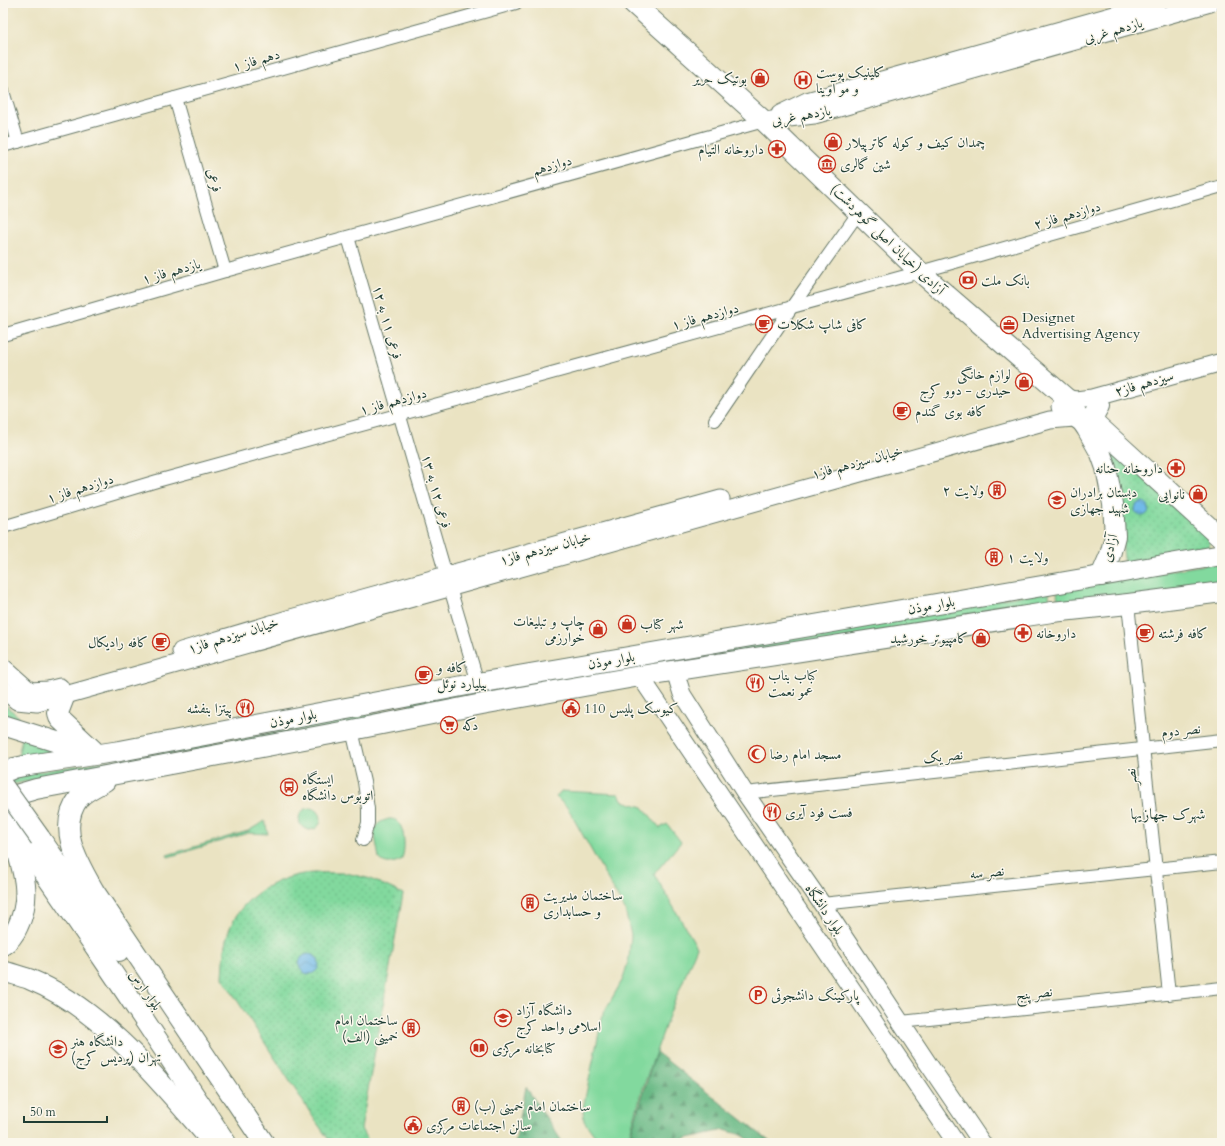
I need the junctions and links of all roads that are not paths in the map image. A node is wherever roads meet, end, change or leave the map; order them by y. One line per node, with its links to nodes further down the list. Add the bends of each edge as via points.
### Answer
1 (516, 3): 6 (street, دهم فاز ۱)
2 (632, 3): 8 (main road, آزادی (خیابان اصلی گوهردشت))
3 (1157, 3): 7 (street, یازدهم غربی)
4 (1210, 3): 7 (street, یازدهم غربی)
5 (3, 91): 9 (street)
6 (175, 98): 9 (street, دهم فاز ۱); 14 (street, فرعی)
7 (810, 108): 8 (street, یازدهم غربی)
8 (764, 121): 12 (main road, آزادی (خیابان اصلی گوهردشت)); 13 (street, دوازدهم)
9 (18, 142): 10 (street, دهم فاز ۱)
10 (3, 146)
11 (1222, 186): 15 (street, دوازدهم فاز ۲)
12 (859, 212): 15 (main road, آزادی (خیابان اصلی گوهردشت)); 16 (street)
13 (348, 237): 14 (street, یازدهم فاز ۱); 21 (street, فرعی ۱۱ به ۱۲)
14 (225, 271): 17 (street, یازدهم فاز ۱)
15 (920, 272): 16 (street, دوازدهم فاز ۱); 23 (main road, آزادی (خیابان اصلی گوهردشت))
16 (791, 308): 21 (street, دوازدهم فاز ۱); 22 (street)
17 (3, 335)
18 (1222, 362): 23 (street, سیزدهم فاز۲, via 1092,398 1076,400)
19 (1222, 373): 20 (street, سیزدهم فاز۲)
20 (1099, 406): 23 (main road, via 1094,414 1096,424)
21 (399, 415): 24 (street, دوازدهم فاز ۱, via 157,481); 28 (street, فرعی ۱۲ به ۱۳)
22 (715, 420)
23 (1080, 421): 25 (main road); 27 (main road, آزادی, via 1106,468 1113,504 1114,536 1110,555); 28 (street, خیابان سیزدهم فاز۱, via 1050,420)
24 (3, 527)
25 (1219, 532)
26 (1222, 555): 27 (main road, بلوار موذن)
27 (1101, 576): 34 (main road, بلوار موذن)
28 (448, 581): 31 (street, خیابان سیزدهم فاز۱, via 291,618 54,689 30,691); 34 (street, فرعی ۱۲ به ۱۳); 37 (street, خیابان سیزدهم فاز۱)
29 (1222, 592): 30 (main road, بلوار موذن)
30 (1128, 604): 32 (main road, بلوار موذن, via 1052,612); 42 (street, نصر)
31 (3, 667)
32 (675, 671): 33 (main road, بلوار موذن); 36 (street, بلوار دانشگاه)
33 (640, 676): 38 (street, بلوار دانشگاه); 40 (main road, بلوار موذن)
34 (478, 683): 43 (main road, بلوار موذن)
35 (3, 689): 37 (street, خیابان سیزدهم فاز۱, via 17,701 30,703)
36 (682, 694): 38 (street, via 668,689 664,691); 46 (street, بلوار دانشگاه)
37 (65, 695): 43 (main road, via 58,713 60,719)
38 (662, 708): 59 (street, بلوار دانشگاه)
39 (3, 725): 43 (main road)
40 (352, 730): 44 (main road, بلوار موذن); 48 (street, via 368,809 368,823)
41 (1222, 740): 42 (street, نصر دوم)
42 (1143, 749): 46 (street, نصر یک); 51 (street, نصر)
43 (97, 755): 45 (main road, بلوار موذن, via 14,768)
44 (115, 775): 45 (main road, بلوار موذن, via 36,790); 63 (main road, via 80,797 72,811 69,827 77,862)
45 (6, 782): 49 (main road, bridge)
46 (745, 793): 52 (street, بلوار دانشگاه)
47 (6, 819): 49 (main road); 53 (main road, via 21,863 26,899 23,917 16,931)
48 (363, 840)
49 (34, 843): 61 (main road, بلوار ارس); 62 (main road, بلوار ارس)
50 (1222, 862): 51 (street, نصر سه)
51 (1156, 869): 52 (street, نصر سه); 56 (street, نصر)
52 (822, 904): 57 (street, بلوار دانشگاه)
53 (3, 945)
54 (3, 971): 60 (main road, via 30,979 100,1022 174,1098)
55 (1222, 988): 56 (street, نصر پنج)
56 (1169, 994): 57 (street, نصر پنج)
57 (901, 1022): 58 (street, بلوار دانشگاه)
58 (927, 1062): 59 (street); 65 (street, بلوار دانشگاه)
59 (910, 1075): 64 (street, بلوار دانشگاه)
60 (212, 1143)
61 (226, 1143)
62 (253, 1143)
63 (264, 1143)
64 (956, 1143)
65 (982, 1143)

